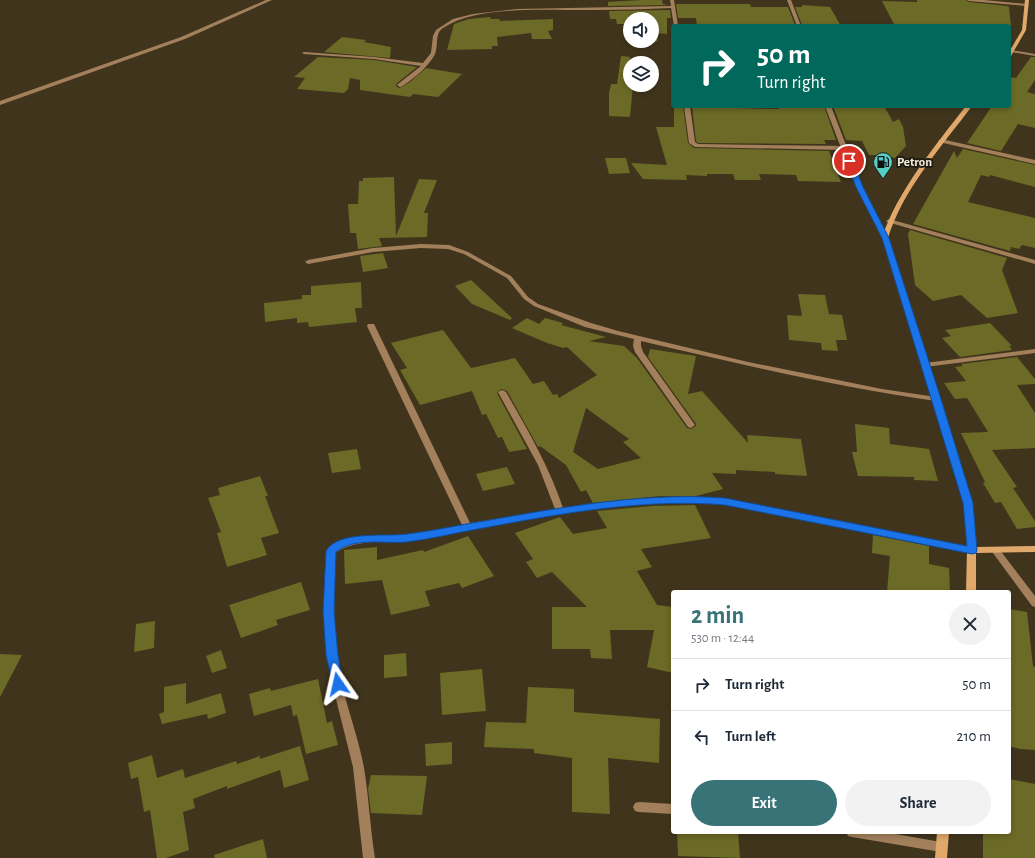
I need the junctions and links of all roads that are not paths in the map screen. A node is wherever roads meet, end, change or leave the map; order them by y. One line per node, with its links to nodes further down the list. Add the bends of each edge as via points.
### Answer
1 (270, 0): 14 (street, via 183,38)
2 (672, 0): 6 (street)
3 (789, 0): 8 (street)
4 (969, 0): 5 (street)
5 (1027, 3): 9 (main road, via 1024,30)
6 (674, 7): 7 (street); 12 (street, via 472,15 438,29 432,54)
7 (676, 24)
8 (797, 24)
9 (1013, 52): 11 (street)
10 (304, 53): 12 (street)
11 (1035, 55)
12 (424, 65): 13 (street)
13 (400, 85)
14 (0, 103)
15 (687, 108): 19 (street, via 692,143 697,146)
16 (829, 108): 19 (street)
17 (967, 108): 18 (main road)
18 (941, 141): 20 (street); 21 (main road)
19 (844, 148): 22 (street, via 859,187)
20 (1035, 162)
21 (889, 222): 22 (main road); 24 (street)
22 (885, 238): 28 (main road)
23 (308, 262): 26 (street, via 373,250 449,246 509,278 526,298 536,305 560,316)
24 (1035, 262)
25 (371, 326): 33 (street)
26 (638, 338): 30 (street, via 748,364 882,391); 31 (street, via 639,352)
27 (1035, 351): 28 (street)
28 (925, 365): 30 (main road)
29 (502, 392): 32 (street, via 541,461 553,486)
30 (936, 399): 35 (main road, via 968,503)
31 (691, 425)
32 (560, 511): 33 (street); 35 (street, via 689,500 725,502)
33 (467, 527): 44 (street, via 406,538 346,542 331,551 329,611 332,655 358,768)
34 (1035, 549): 36 (main road)
35 (972, 550): 36 (main road); 37 (main road)
36 (996, 551): 38 (street)
37 (971, 590)
38 (1035, 603)
39 (639, 807): 40 (street)
40 (671, 809)
41 (860, 834): 43 (street)
42 (943, 834): 43 (main road)
43 (941, 853)
44 (369, 858)

